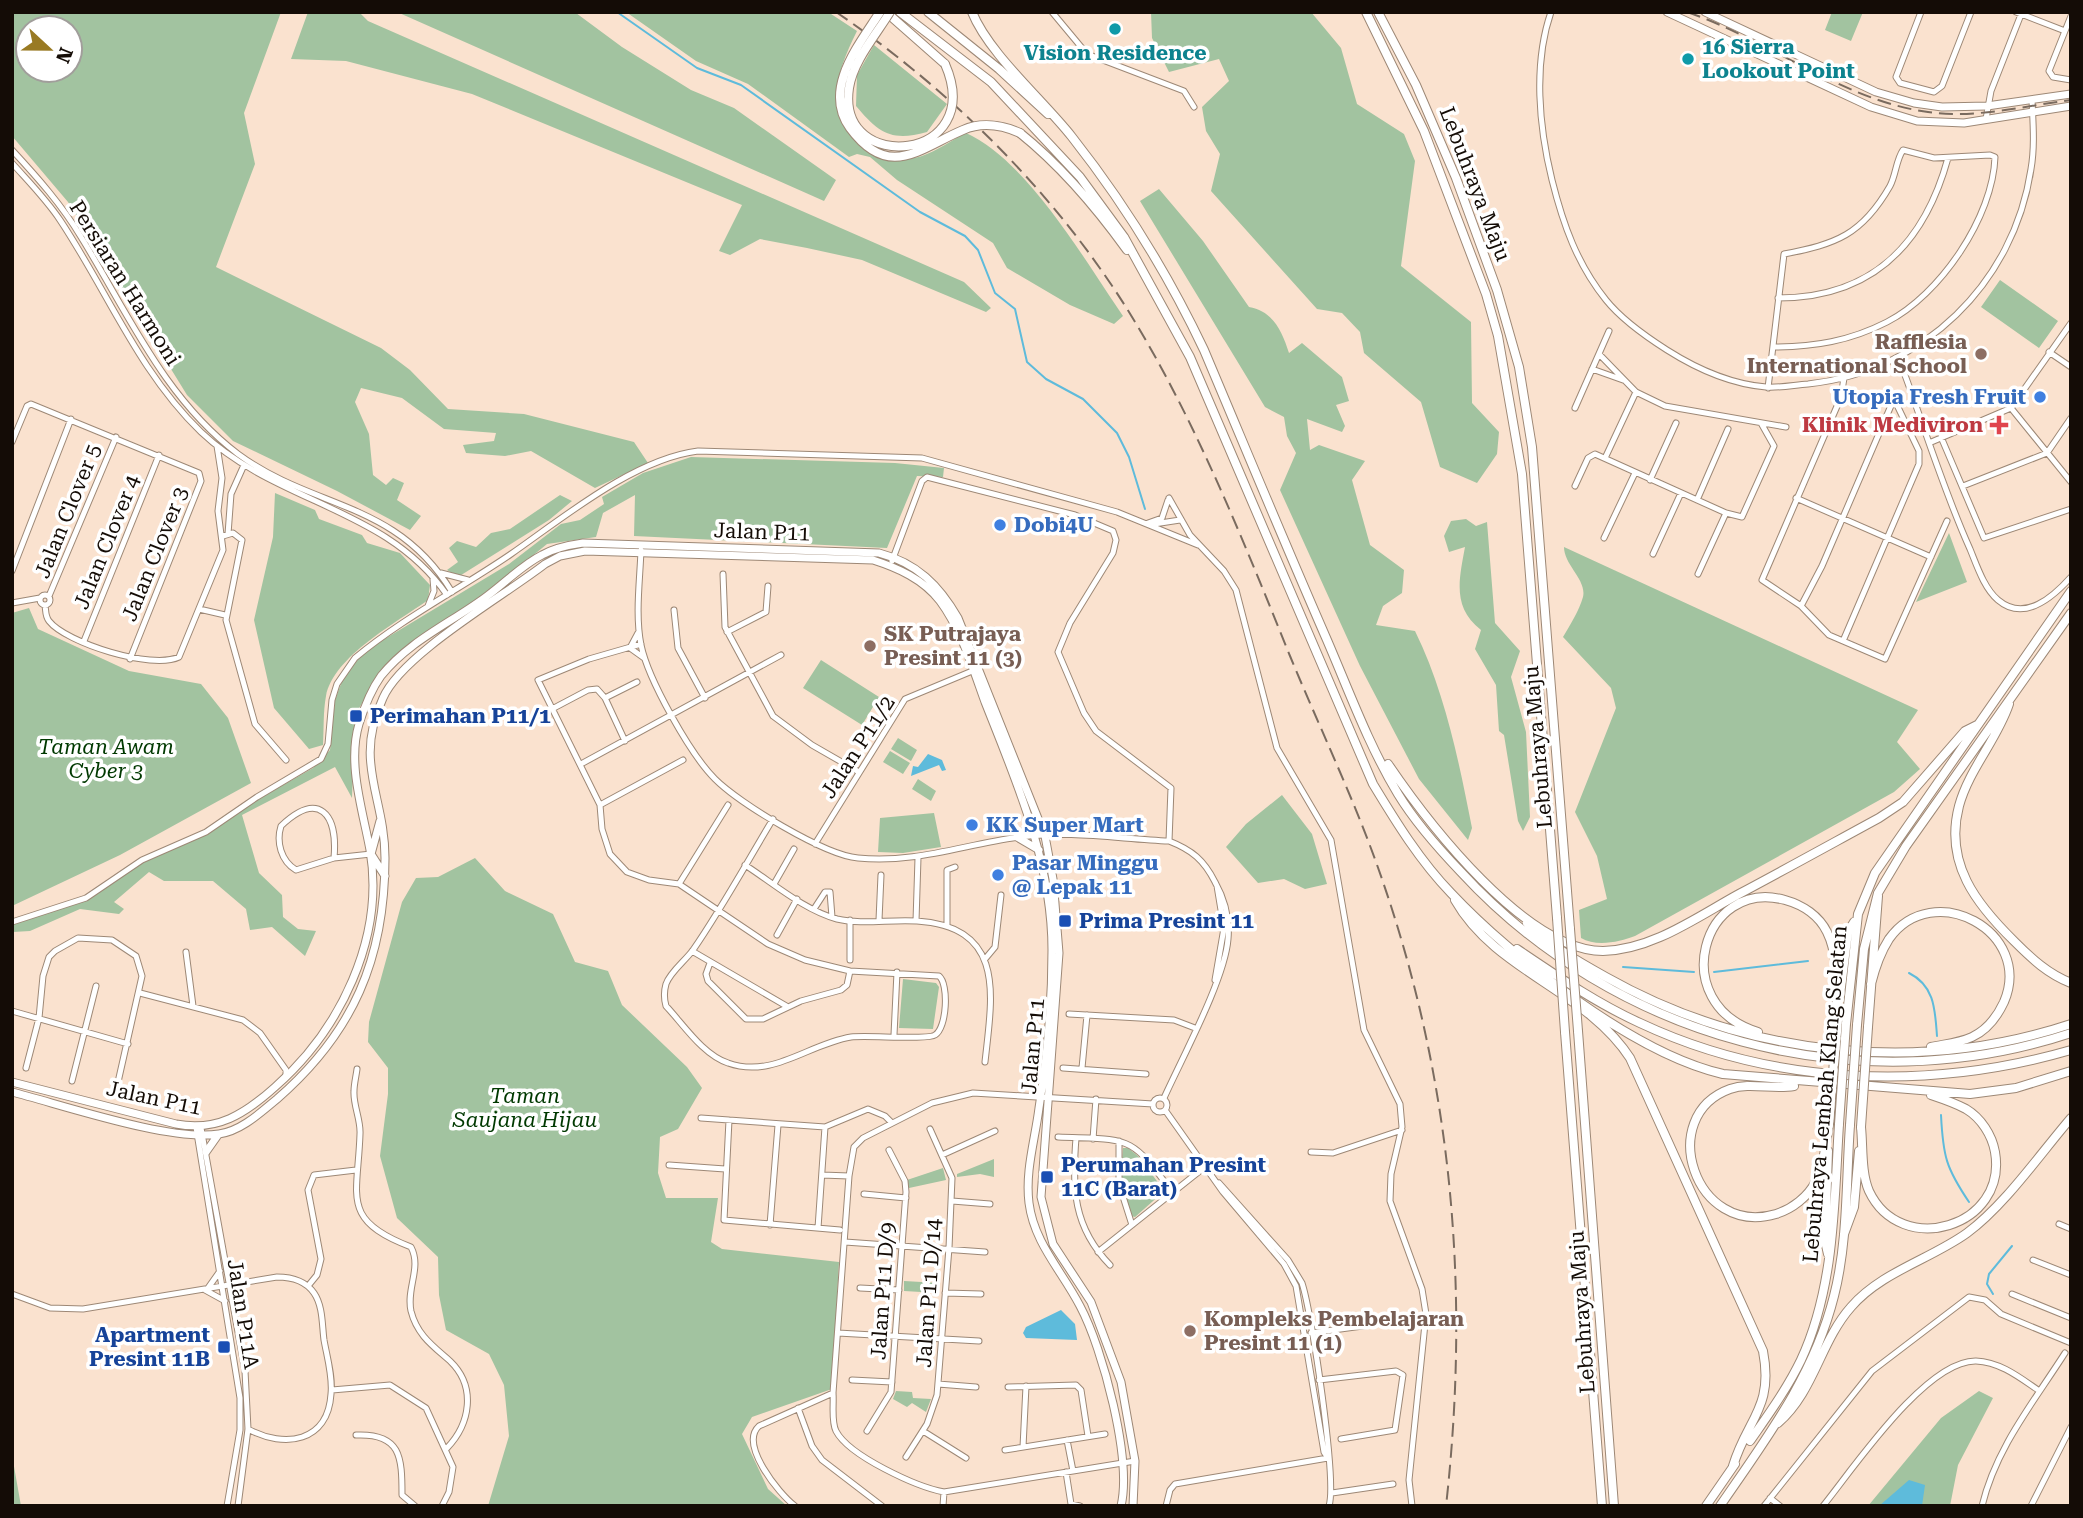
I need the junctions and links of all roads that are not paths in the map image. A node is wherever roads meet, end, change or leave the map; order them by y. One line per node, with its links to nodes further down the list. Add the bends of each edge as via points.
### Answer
1 (880, 12): 29 (highway, bridge, via 841,84 842,114 859,139 884,155 898,156 921,153 964,129 989,125 1020,133 1099,211)
2 (888, 12): 2 (highway, bridge, via 849,85 851,114 862,131 899,149 926,142 940,130 954,101 953,82 945,64)
3 (900, 12): 29 (highway, via 991,82 1042,134 1105,210)
4 (928, 12): 25 (highway)
5 (972, 12): 25 (highway, via 992,46)
6 (1052, 12): 22 (street, via 1087,54 1184,91)
7 (1366, 12): 344 (highway, Lebuhraya Maju, bridge, via 1406,90 1486,294 1501,348 1522,474)
8 (1378, 12): 345 (highway, Lebuhraya Maju, bridge, via 1456,178 1497,290 1519,367 1532,447)
9 (1551, 12): 41 (street, via 1542,59 1543,132 1563,223 1586,272 1613,308 1658,344 1705,372)
10 (1667, 12): 24 (main road, via 1871,107 1932,124)
11 (1705, 12): 20 (main road, via 1889,97 1942,107)
12 (1922, 12): 13 (street, via 1896,77 1915,89 1934,92 1940,90)
13 (1971, 12)
14 (2020, 13): 16 (street); 20 (street)
15 (2071, 16): 16 (street)
16 (2065, 31): 17 (street, via 2049,71 2053,77)
17 (2071, 80)
18 (2071, 94): 19 (main road)
19 (2032, 100): 20 (main road); 23 (street)
20 (1987, 106): 24 (street)
21 (2071, 106): 23 (main road)
22 (1194, 107)
23 (2032, 112): 24 (main road); 36 (street, via 2031,170 2022,207 2001,257 1946,326)
24 (1986, 119)
25 (1071, 135): 129 (highway, via 1136,226 1191,323)
26 (12, 150): 59 (street, Persiaran Harmoni, via 81,236 171,386 197,416)
27 (1948, 158): 30 (street, via 1937,197 1924,219 1881,268 1863,281 1825,295); 30 (street, via 1906,150 1900,154 1892,183 1864,221 1841,240 1782,256); 33 (street, via 1990,155 1995,160 1980,219 1933,285 1889,322 1834,343)
28 (12, 163): 55 (street, Persiaran Harmoni, via 58,217 141,361)
29 (1153, 286): 156 (highway, via 1195,367 1373,784 1398,825)
30 (1778, 298): 33 (street)
31 (2071, 323): 34 (street)
32 (1609, 331): 35 (street)
33 (1773, 347): 41 (street)
34 (2049, 352): 37 (street); 44 (street)
35 (1599, 354): 38 (street); 40 (street)
36 (1899, 359): 39 (street); 54 (street)
37 (2071, 367)
38 (1592, 369): 40 (street); 43 (street)
39 (1844, 378): 41 (street); 69 (street, via 1841,397)
40 (1626, 381): 42 (street)
41 (1768, 387)
42 (1636, 392): 48 (street, via 1677,411); 58 (street)
43 (1575, 408)
44 (2011, 408): 51 (street); 56 (street)
45 (2071, 418): 56 (street)
46 (71, 419): 52 (street, Jalan Clover 3); 53 (street, Jalan Clover 3, via 31,404); 86 (street)
47 (1676, 423): 64 (street)
48 (1761, 423): 49 (street); 72 (street, via 1774,446 1742,517)
49 (1786, 427)
50 (1728, 429): 70 (street)
51 (1941, 436): 54 (street); 67 (street)
52 (116, 437): 57 (street, Jalan Clover 3); 96 (street, Jalan Clover 5)
53 (12, 442)
54 (1928, 443): 90 (street, via 1949,503 1983,578 1999,600 2023,609 2041,604)
55 (217, 446): 60 (street, Persiaran Harmoni); 62 (street)
56 (2048, 453): 65 (street); 67 (street)
57 (159, 455): 112 (street, Jalan Clover 4); 117 (street, Jalan Clover 3, via 196,470 201,481)
58 (1606, 457): 61 (street); 66 (street, via 1590,456)
59 (247, 459): 60 (street); 87 (street, Persiaran Harmoni, via 387,524)
60 (243, 466): 63 (street); 91 (street, Persiaran Harmoni, via 382,532)
61 (1635, 473): 64 (street); 79 (street)
62 (222, 478): 63 (street); 77 (street, via 218,511)
63 (236, 479): 77 (street)
64 (1650, 480): 68 (street)
65 (2071, 482)
66 (1575, 486)
67 (1963, 486): 71 (street, via 1984,538)
68 (1681, 493): 70 (street); 82 (street)
69 (1796, 498): 73 (street); 100 (street, via 1762,577)
70 (1697, 500): 72 (street)
71 (2071, 509)
72 (1726, 513): 89 (street)
73 (1844, 517): 78 (street); 78 (street, via 1893,401 1899,405 1921,457); 100 (street)
74 (1180, 520): 76 (street); 76 (street, via 1169,498 1165,515); 80 (street)
75 (1947, 521): 84 (street)
76 (1148, 523): 80 (street); 92 (street, via 922,458 698,451 660,461 594,497)
77 (226, 535): 102 (street); 107 (street, via 238,536 242,547)
78 (1888, 537): 84 (street); 113 (street)
79 (1604, 538)
80 (1198, 545): 231 (street, via 1236,590 1277,748 1332,841 1364,1030 1396,1090)
81 (641, 550): 83 (main road, Jalan P11, via 879,553); 85 (main road, Jalan P11, via 873,560); 103 (main road, Jalan P11, via 583,542 555,549); 106 (main road, Jalan P11, via 560,556); 110 (street)
82 (1653, 554)
83 (894, 557): 85 (street); 119 (main road, Jalan P11, via 928,577 945,596); 142 (street, via 924,478 1075,515 1113,531 1113,553 1070,623 1058,652 1096,731 1171,788)
84 (1931, 557): 113 (street, via 1885,659)
85 (890, 566): 119 (main road, Jalan P11, via 918,581 939,600)
86 (12, 571)
87 (441, 573): 92 (street); 95 (street, Persiaran Harmoni)
88 (723, 574): 111 (street)
89 (1698, 574)
90 (2071, 577)
91 (433, 578): 95 (street, Persiaran Harmoni); 101 (street, via 434,592)
92 (470, 580): 95 (street)
93 (768, 586): 111 (street, via 766,612)
94 (2071, 591): 127 (highway, Lebuhraya Lembah Klang Selatan)
95 (449, 594): 101 (street)
96 (49, 596): 97 (street); 99 (street, Jalan Clover 5, via 50,603)
97 (40, 598): 98 (street); 99 (street)
98 (12, 603)
99 (45, 605): 112 (street, via 50,622)
100 (1801, 606): 113 (street, via 1823,630)
101 (427, 608): 167 (street, via 371,644 343,672 332,701 328,744 321,759 206,832 142,860 86,898)
102 (199, 609): 107 (street); 117 (street, via 179,657 153,662)
103 (468, 609): 106 (main road, via 468,616); 108 (main road, Jalan P11)
104 (674, 610): 124 (street, via 678,648)
105 (2071, 613): 122 (highway, Lebuhraya Lembah Klang Selatan)
106 (478, 614): 109 (main road, Jalan P11)
107 (225, 615): 130 (street, via 255,724)
108 (452, 618): 109 (main road, via 461,621); 146 (main road, Jalan P11, via 400,656 381,677 364,708 356,767)
109 (450, 632): 138 (main road, Jalan P11, via 401,671 377,713 368,752)
110 (639, 632): 114 (street); 115 (street)
111 (727, 632): 120 (street)
112 (84, 641): 117 (street)
113 (1843, 641)
114 (641, 645): 115 (street); 118 (street)
115 (630, 648): 118 (street); 125 (street, via 538,680)
116 (782, 655): 120 (street)
117 (131, 659)
118 (644, 659): 126 (street)
119 (977, 670): 133 (street, Jalan P11/2, via 905,699); 137 (main road, Jalan P11); 140 (main road, Jalan P11)
120 (749, 673): 124 (street); 133 (street, via 773,716)
121 (636, 682): 123 (street)
122 (2012, 695): 157 (highway, Lebuhraya Lembah Klang Selatan); 181 (highway, via 1971,774 1959,808 1955,840 1959,863 1972,896 1993,920 2038,963)
123 (605, 698): 125 (street, via 593,688); 128 (street)
124 (705, 698): 126 (street)
125 (552, 709): 132 (street)
126 (673, 715): 128 (street); 136 (street, via 716,780)
127 (1976, 725): 160 (highway, via 1965,731 1891,810 1643,944 1600,951 1566,943); 191 (highway, Lebuhraya Lembah Klang Selatan, via 1875,873 1848,932)
128 (625, 741): 132 (street)
129 (1373, 741): 160 (highway, via 1450,846); 195 (highway, via 1398,794 1426,833 1500,912 1549,951 1649,1009 1734,1041 1839,1060 1971,1057)
130 (286, 760)
131 (683, 760): 134 (street)
132 (581, 764): 134 (street)
133 (859, 772): 143 (street, Jalan P11/2)
134 (600, 805): 153 (street, via 606,844 618,863 635,876)
135 (728, 805): 153 (street)
136 (773, 818): 143 (street); 149 (street)
137 (1030, 819): 139 (main road, Jalan P11); 141 (main road)
138 (381, 820): 146 (main road); 152 (main road, Jalan P11)
139 (1036, 835): 140 (street); 141 (street); 145 (main road, Jalan P11)
140 (1045, 836): 142 (street); 217 (main road, Jalan P11, via 1059,953)
141 (1017, 837): 145 (main road); 148 (street)
142 (1168, 841): 155 (street, via 1194,852)
143 (815, 844): 148 (street, via 856,858)
144 (794, 849): 154 (street)
145 (1040, 850): 217 (main road, Jalan P11, via 1052,952)
146 (370, 854): 147 (street); 152 (main road); 202 (main road, Jalan P11, via 371,902 355,974 342,1003)
147 (334, 858): 147 (street, via 296,870 282,854 281,826 306,809 325,810 331,822)
148 (918, 858): 166 (street)
149 (745, 865): 154 (street); 161 (street)
150 (955, 867): 168 (street, via 947,870)
151 (881, 875): 165 (street)
152 (385, 876): 234 (main road, Jalan P11, via 374,956 332,1044 272,1104 246,1124)
153 (679, 884): 161 (street)
154 (774, 884): 159 (street)
155 (1217, 886): 170 (street); 180 (street, via 1224,898 1228,928 1225,956)
156 (1451, 893): 171 (highway); 323 (highway, via 1464,916 1487,940 1529,975 1601,1022 1630,1058 1763,1351 1765,1390 1756,1422)
157 (1878, 893): 182 (highway); 261 (highway, Lebuhraya Lembah Klang Selatan, bridge, via 1864,949)
158 (1000, 895): 175 (street, via 995,947)
159 (797, 899): 162 (street); 172 (street)
160 (1503, 899): 198 (highway, via 1545,939 1633,992 1721,1027)
161 (717, 909): 173 (street); 178 (street, via 779,949)
162 (814, 909): 163 (street); 163 (street, via 827,891)
163 (832, 917): 164 (street)
164 (850, 920): 165 (street); 176 (street)
165 (879, 920): 166 (street)
166 (916, 921): 168 (street)
167 (12, 922)
168 (947, 925): 175 (street, via 971,941)
169 (1188, 925): 170 (street)
170 (1224, 927): 180 (street)
171 (1497, 934): 199 (highway, via 1568,984 1641,1024 1760,1063 1863,1076 1920,1077 2015,1065); 213 (highway, via 1525,962 1678,1061 1723,1074)
172 (777, 935)
173 (692, 951): 177 (street); 196 (street, via 667,982 666,1006 707,1050 726,1063 768,1067 842,1039)
174 (186, 952): 185 (street)
175 (985, 959): 201 (street, via 992,982)
176 (850, 960)
177 (710, 963): 186 (street); 186 (street, via 708,981 746,1019 763,1019)
178 (850, 971): 179 (street); 186 (street, via 845,988)
179 (897, 972): 196 (street); 196 (street, via 934,975 942,978 945,988 942,1027 937,1034 929,1038)
180 (1215, 980): 193 (street)
181 (2071, 983)
182 (1871, 984): 200 (highway, via 1889,939 1910,919 1925,913 1956,912 1972,918 1999,942 2009,976 2007,995 1989,1025 1959,1042); 229 (highway, bridge)
183 (96, 986): 194 (street)
184 (141, 993): 185 (street); 190 (street, via 136,956 112,940 78,938 49,957); 197 (street)
185 (193, 1006): 203 (street, via 243,1020)
186 (788, 1007)
187 (12, 1012): 190 (street)
188 (1069, 1013): 189 (street)
189 (1087, 1014): 193 (street, via 1174,1020); 206 (street)
190 (39, 1018): 194 (street); 204 (street)
191 (1842, 1023): 198 (highway, via 1833,952 1821,923 1808,911 1780,899 1763,898 1733,909 1706,942 1702,962 1708,992 1738,1025); 226 (highway, bridge); 267 (highway, Lebuhraya Lembah Klang Selatan, bridge)
192 (2071, 1024): 200 (highway, via 2005,1042)
193 (1195, 1028): 218 (street)
194 (85, 1031): 197 (street); 211 (street)
195 (2071, 1033)
196 (894, 1035)
197 (128, 1044): 215 (street)
198 (1796, 1045): 200 (highway)
199 (2071, 1050)
200 (1914, 1051)
201 (985, 1062)
202 (299, 1064): 203 (street); 210 (main road, Jalan P11)
203 (283, 1065): 210 (street)
204 (26, 1068)
205 (1063, 1068): 206 (street)
206 (1082, 1068): 209 (street)
207 (357, 1069): 246 (street, via 354,1092 360,1129)
208 (2071, 1070): 216 (highway, via 1991,1092)
209 (1146, 1074)
210 (285, 1079): 233 (main road, Jalan P11, via 225,1122)
211 (72, 1081)
212 (12, 1082): 233 (main road, Jalan P11)
213 (1807, 1083): 216 (highway); 226 (highway, via 1730,1089 1712,1100 1692,1130 1696,1178 1707,1195 1728,1211 1755,1217 1783,1212 1815,1184)
214 (12, 1091): 233 (main road, Jalan P11)
215 (116, 1091)
216 (1922, 1092): 229 (highway, via 1966,1109 1987,1129 1993,1144 1995,1177 1989,1194 1968,1217 1951,1226 1925,1228 1899,1223 1886,1214 1868,1188)
217 (1044, 1095): 219 (street); 225 (street, via 973,1093 932,1103); 321 (main road, Jalan P11, via 1040,1180 1044,1215 1058,1253 1091,1302 1107,1338 1124,1393); 322 (main road, Jalan P11, via 1029,1170 1031,1214 1043,1247 1095,1337 1108,1380)
218 (1164, 1098): 220 (street); 221 (street)
219 (1096, 1099): 220 (street); 237 (street)
220 (1153, 1104): 221 (street, via 1157,1111)
221 (1165, 1110): 244 (street)
222 (701, 1118): 224 (street)
223 (2071, 1118): 303 (highway, via 1970,1231 1873,1287 1850,1307 1801,1396)
224 (729, 1120): 227 (street); 245 (street)
225 (891, 1122): 228 (street, via 868,1109); 248 (street, via 854,1147)
226 (1829, 1124): 267 (highway, via 1825,1241)
227 (778, 1125): 228 (street); 256 (street)
228 (824, 1127): 247 (street)
229 (1861, 1127): 261 (highway, via 1854,1207)
230 (930, 1129): 242 (street, Jalan P11 D/14)
231 (1402, 1130): 241 (street, via 1329,1154); 343 (street, via 1391,1174 1390,1201 1422,1289 1426,1314 1409,1480)
232 (995, 1131): 242 (street)
233 (199, 1132): 234 (main road, Jalan P11); 240 (street, Jalan P11A); 270 (street, Jalan P11A)
234 (218, 1135): 240 (main road)
235 (1058, 1137): 236 (street)
236 (1076, 1138): 237 (street); 266 (street, via 1073,1190 1087,1237)
237 (1093, 1139): 238 (street)
238 (1119, 1141): 250 (street, via 1139,1149); 257 (street, via 1119,1184)
239 (889, 1150): 252 (street, Jalan P11 D/9, via 905,1181)
240 (206, 1152): 271 (street, Jalan P11A)
241 (1311, 1152)
242 (943, 1155): 253 (street, Jalan P11 D/14, via 952,1178)
243 (669, 1165): 245 (street)
244 (1206, 1166): 249 (street); 250 (street)
245 (725, 1169): 256 (street, via 722,1216 728,1222)
246 (356, 1170): 275 (street, via 314,1175 310,1181 321,1259); 316 (street, via 357,1203 365,1219 380,1234 411,1247 417,1258 411,1310 420,1332 464,1381 468,1402 464,1423)
247 (822, 1175): 248 (street); 258 (street)
248 (849, 1176): 262 (street)
249 (1216, 1181): 287 (street, via 1299,1276); 320 (street, via 1297,1286)
250 (1172, 1192): 257 (street)
251 (864, 1194): 252 (street)
252 (906, 1198): 263 (street, Jalan P11 D/9)
253 (952, 1201): 254 (street); 264 (street, Jalan P11 D/14)
254 (990, 1203)
255 (2059, 1224): 259 (street)
256 (770, 1225): 258 (street)
257 (1132, 1225): 266 (street)
258 (818, 1228): 260 (street)
259 (2071, 1229)
260 (840, 1230)
261 (1842, 1240): 303 (highway, Lebuhraya Lembah Klang Selatan, via 1835,1294 1824,1331)
262 (845, 1242): 263 (street); 286 (street)
263 (902, 1245): 264 (street); 278 (street, Jalan P11 D/9)
264 (949, 1248): 265 (street); 279 (street, Jalan P11 D/14)
265 (985, 1252)
266 (1098, 1252): 269 (street)
267 (1829, 1260): 323 (highway, Lebuhraya Lembah Klang Selatan, via 1821,1305 1801,1360)
268 (2033, 1260): 272 (street)
269 (1110, 1265)
270 (220, 1271): 274 (street, Jalan P11A); 277 (street)
271 (228, 1274): 273 (street); 274 (street, Jalan P11A)
272 (2071, 1275)
273 (243, 1283): 274 (street); 275 (street, via 285,1277); 283 (street)
274 (226, 1286): 277 (street); 283 (street, Jalan P11A)
275 (308, 1286): 299 (street, via 319,1302)
276 (860, 1288): 278 (street)
277 (205, 1290): 280 (street, via 83,1309 50,1308); 283 (street)
278 (899, 1290): 288 (street, Jalan P11 D/9)
279 (945, 1293): 281 (street); 289 (street, Jalan P11 D/14)
280 (12, 1294)
281 (981, 1294)
282 (2012, 1294): 284 (street)
283 (229, 1300): 305 (street, Jalan P11A, via 245,1371); 330 (street, Jalan P11A, via 240,1430)
284 (2071, 1318)
285 (1370, 1325): 287 (street)
286 (838, 1333): 288 (street); 301 (street)
287 (1311, 1333): 293 (street)
288 (896, 1336): 289 (street); 294 (street, Jalan P11 D/9)
289 (940, 1338): 290 (street); 295 (street, Jalan P11 D/14)
290 (979, 1341)
291 (2069, 1341): 300 (street); 328 (street, via 2001,1314 1985,1300 1969,1297 1872,1371)
292 (852, 1380): 294 (street)
293 (1319, 1380): 312 (street, via 1396,1371 1403,1375 1395,1430); 320 (street)
294 (892, 1382): 307 (street, Jalan P11 D/9, via 888,1399)
295 (938, 1384): 297 (street); 306 (street, Jalan P11 D/14, via 934,1409)
296 (1026, 1386): 298 (street); 311 (street, via 1079,1387); 315 (street)
297 (976, 1387)
298 (1008, 1387)
299 (332, 1390): 310 (street, via 324,1419 307,1436 288,1441); 316 (street, via 377,1384 402,1390 426,1408)
300 (2038, 1390): 350 (street, via 2004,1368 1984,1362 1962,1363 1945,1372 1909,1400); 351 (street, via 1992,1472)
301 (833, 1393): 302 (street); 326 (street, via 835,1429 842,1439 894,1474)
302 (798, 1408): 334 (street, via 759,1426 751,1437 774,1485); 335 (street, via 822,1460)
303 (1778, 1423): 347 (highway, Lebuhraya Lembah Klang Selatan)
304 (2071, 1427): 352 (street)
305 (248, 1429): 310 (street); 314 (street, Jalan P11A)
306 (923, 1430): 318 (street, Jalan P11 D/14); 319 (street)
307 (867, 1431)
308 (1105, 1434): 311 (street)
309 (356, 1435): 332 (street, via 374,1434 395,1447 402,1464 402,1494)
310 (262, 1436): 314 (street)
311 (1088, 1436): 313 (street)
312 (1341, 1438)
313 (1067, 1440): 315 (street); 324 (street)
314 (246, 1442): 331 (street, Jalan P11A)
315 (1023, 1447): 317 (street)
316 (447, 1448): 333 (street, via 453,1480)
317 (1005, 1450)
318 (906, 1457)
319 (966, 1458)
320 (1328, 1458): 327 (street); 341 (street, via 1175,1484)
321 (1135, 1461): 322 (street); 340 (main road, Jalan P11)
322 (1122, 1462): 324 (street); 339 (main road, Jalan P11)
323 (1733, 1466): 346 (highway, Lebuhraya Lembah Klang Selatan)
324 (1069, 1472): 326 (street); 329 (street)
325 (1393, 1484): 327 (street)
326 (944, 1492): 336 (street)
327 (1332, 1493): 342 (street)
328 (1770, 1498): 348 (street); 349 (street)
329 (1071, 1504): 337 (street); 338 (street)
330 (227, 1506)
331 (238, 1506)
332 (415, 1506)
333 (442, 1506)
334 (795, 1506)
335 (882, 1506)
336 (943, 1506)
337 (1062, 1506)
338 (1080, 1506)
339 (1121, 1506)
340 (1133, 1506)
341 (1166, 1506)
342 (1329, 1506)
343 (1412, 1506)
344 (1602, 1506)
345 (1614, 1506)
346 (1706, 1506)
347 (1720, 1506)
348 (1764, 1506)
349 (1780, 1506)
350 (1823, 1506)
351 (1982, 1506)
352 (2031, 1506)

